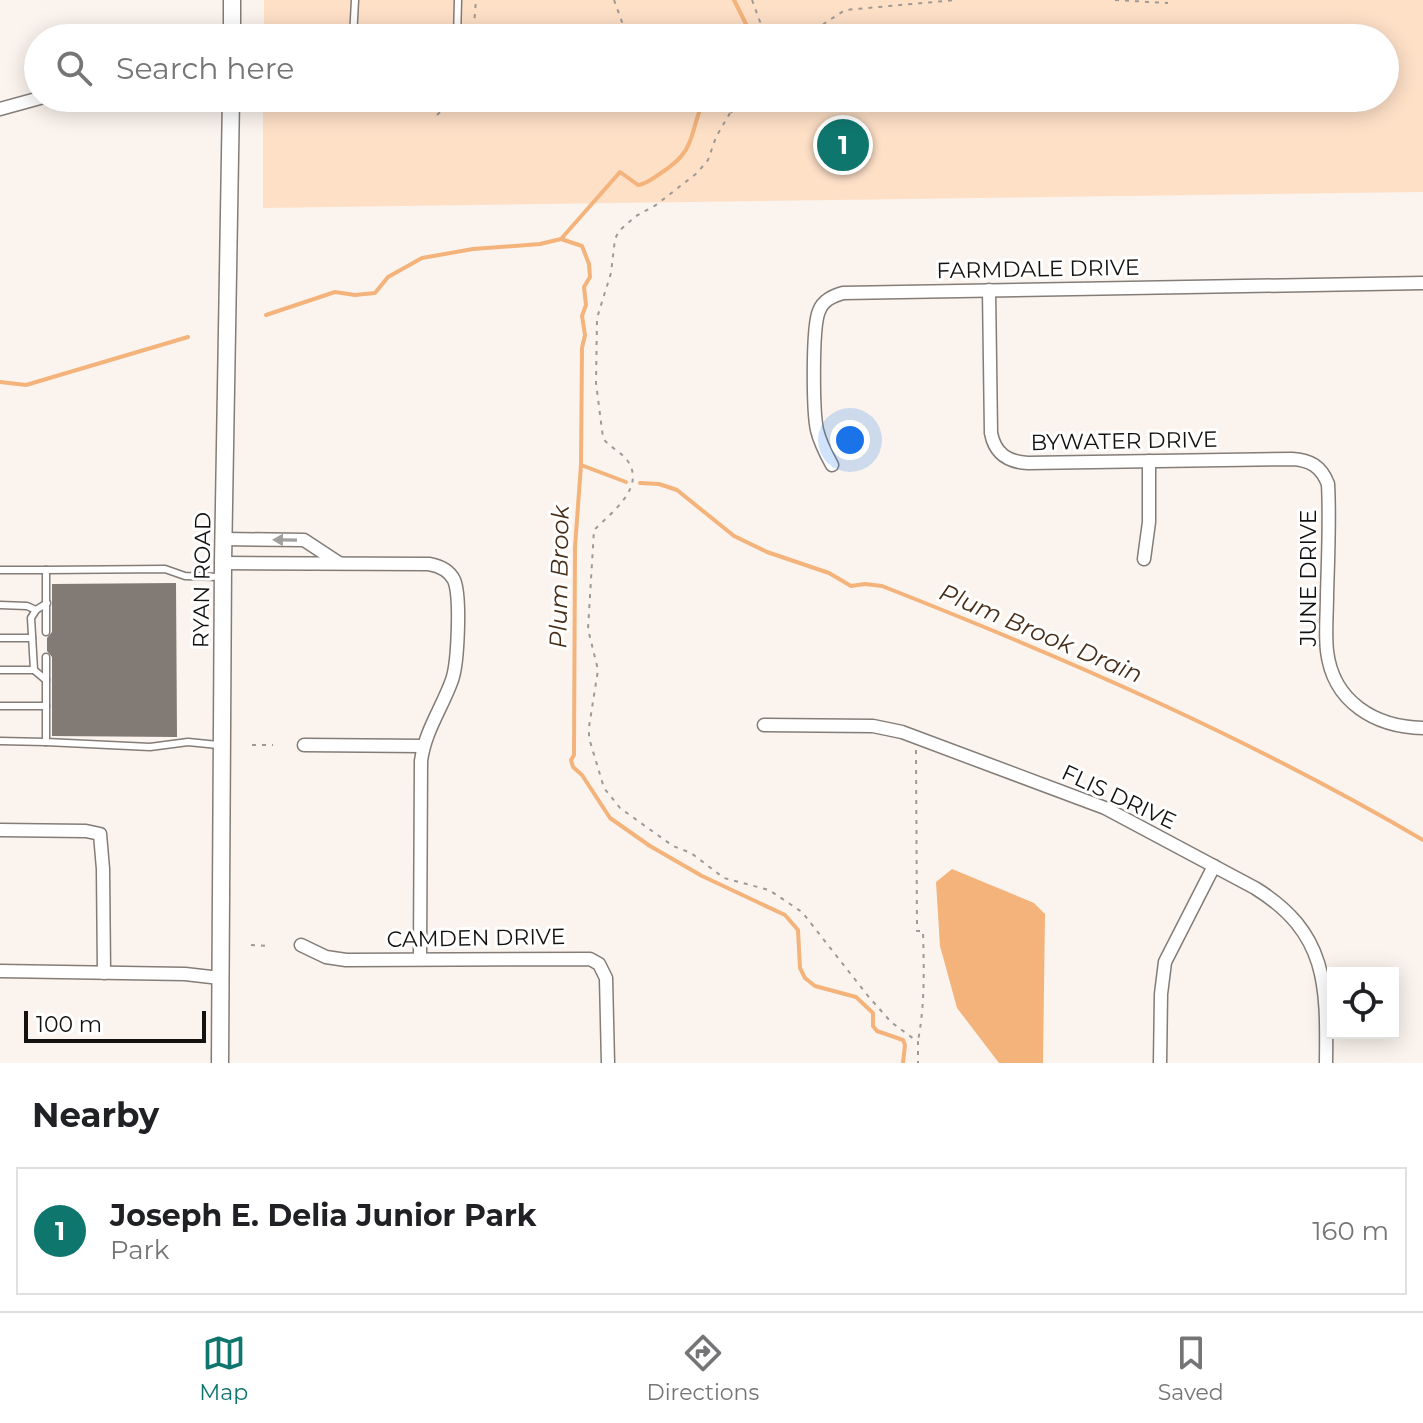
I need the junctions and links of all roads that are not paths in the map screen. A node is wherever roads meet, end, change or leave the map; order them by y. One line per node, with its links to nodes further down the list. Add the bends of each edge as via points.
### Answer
1 (232, 0): 4 (main road)
2 (355, 0): 5 (lane)
3 (458, 0): 6 (lane)
4 (232, 24)
5 (354, 24)
6 (457, 24)
7 (24, 102): 8 (street)
8 (0, 109)
9 (231, 112): 15 (main road, RYAN ROAD)
10 (1423, 283): 11 (street, FARMDALE DRIVE)
11 (989, 290): 12 (street, BYWATER DRIVE, via 991,433 1001,455 1018,462); 13 (street, FARMDALE DRIVE, via 852,292 823,303 817,319 815,417)
12 (1149, 461): 14 (street, BYWATER DRIVE, via 1292,459); 16 (street)
13 (832, 465)
14 (1319, 468): 34 (street, JUNE DRIVE, via 1328,493 1327,652 1335,680 1364,713 1396,727)
15 (224, 539): 17 (street, one-way to 15, via 304,540); 20 (main road, RYAN ROAD)
16 (1144, 559)
17 (339, 563): 20 (street); 39 (street, via 429,564 453,578 455,669)
18 (0, 570): 19 (lane)
19 (46, 570): 20 (lane, via 165,569 185,576); 21 (lane)
20 (223, 570): 37 (main road, RYAN ROAD)
21 (47, 603): 23 (lane); 24 (lane)
22 (0, 605): 23 (lane)
23 (36, 610): 26 (lane)
24 (46, 632)
25 (0, 638): 26 (lane)
26 (32, 638): 29 (lane)
27 (46, 657): 30 (lane)
28 (0, 670): 29 (lane)
29 (34, 670): 30 (lane)
30 (46, 680): 32 (lane)
31 (0, 706): 32 (lane)
32 (46, 706): 36 (lane)
33 (764, 725): 41 (street, FLIS DRIVE, via 873,726 920,739 1087,801)
34 (1423, 728)
35 (0, 741): 36 (lane)
36 (46, 742): 37 (lane)
37 (222, 745): 46 (main road, RYAN ROAD)
38 (304, 745): 39 (street)
39 (423, 746): 43 (street)
40 (0, 830): 45 (street, via 100,834)
41 (1214, 866): 49 (street, via 1165,962); 50 (street, FLIS DRIVE, via 1270,897 1307,936 1326,993)
42 (301, 945): 43 (street, CAMDEN DRIVE, via 337,959)
43 (420, 959): 48 (street, CAMDEN DRIVE, via 590,959 606,978)
44 (0, 971): 45 (street)
45 (104, 973): 46 (street)
46 (220, 978): 47 (main road, RYAN ROAD)
47 (220, 1063)
48 (608, 1063)
49 (1160, 1063)
50 (1326, 1063)

